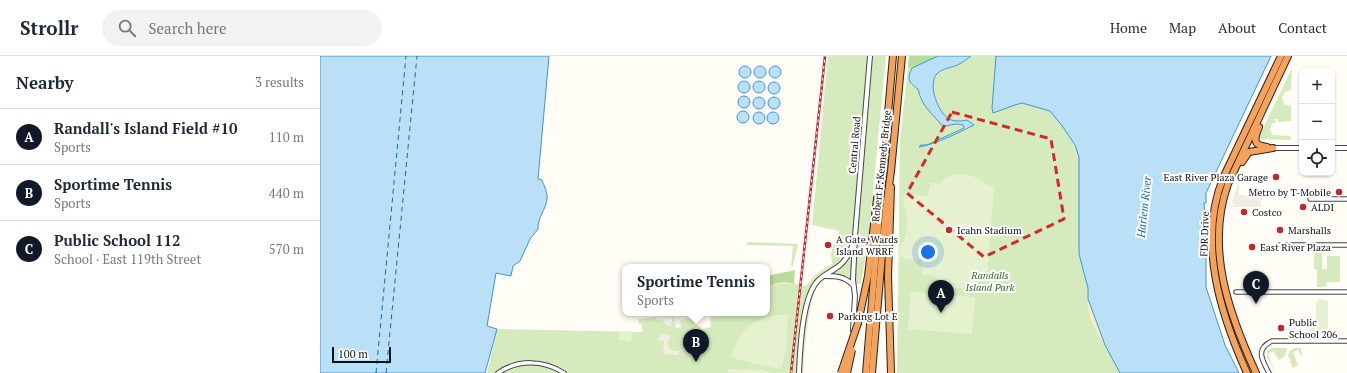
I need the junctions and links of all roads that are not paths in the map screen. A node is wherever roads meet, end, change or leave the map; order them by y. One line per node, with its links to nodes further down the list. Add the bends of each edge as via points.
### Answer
1 (870, 56): 16 (street, Central Road)
2 (893, 56): 12 (highway, Robert F. Kennedy Bridge)
3 (902, 56): 11 (highway, Robert F. Kennedy Bridge)
4 (1281, 56): 25 (highway, FDR Drive, via 1224,176 1216,196 1213,217 1213,260 1217,288 1229,329)
5 (1288, 56): 6 (highway, FDR Drive)
6 (1270, 95): 7 (highway, via 1255,139 1259,146); 15 (highway, FDR Drive, via 1228,184)
7 (1273, 148): 8 (street); 15 (highway, via 1247,154)
8 (1299, 148)
9 (1335, 148): 10 (street)
10 (1347, 148)
11 (891, 171): 32 (highway, Robert F. Kennedy Bridge); 33 (highway, via 888,277)
12 (881, 179): 23 (highway, via 868,276); 31 (highway, Robert F. Kennedy Bridge)
13 (1310, 199): 14 (street)
14 (1347, 199)
15 (1221, 211): 34 (highway, FDR Drive, via 1219,246 1222,280 1233,321)
16 (855, 236): 19 (street, Central Road, via 847,257 837,268); 20 (street, Central Road)
17 (1280, 245): 18 (street)
18 (1347, 246)
19 (823, 276): 20 (street, via 840,276); 28 (street, Central Road, via 814,286 806,306)
20 (853, 285): 30 (street, Central Road, via 855,296)
21 (1236, 292): 22 (street)
22 (1347, 292)
23 (858, 323): 29 (highway, bridge); 30 (highway, bridge)
24 (1347, 340): 35 (street, via 1272,341 1263,347 1261,354)
25 (1247, 372)
26 (498, 373): 27 (street, via 514,365 530,363 546,365)
27 (564, 373)
28 (798, 373)
29 (841, 373)
30 (848, 373)
31 (866, 373)
32 (872, 373)
33 (891, 373)
34 (1257, 373)
35 (1269, 373)

